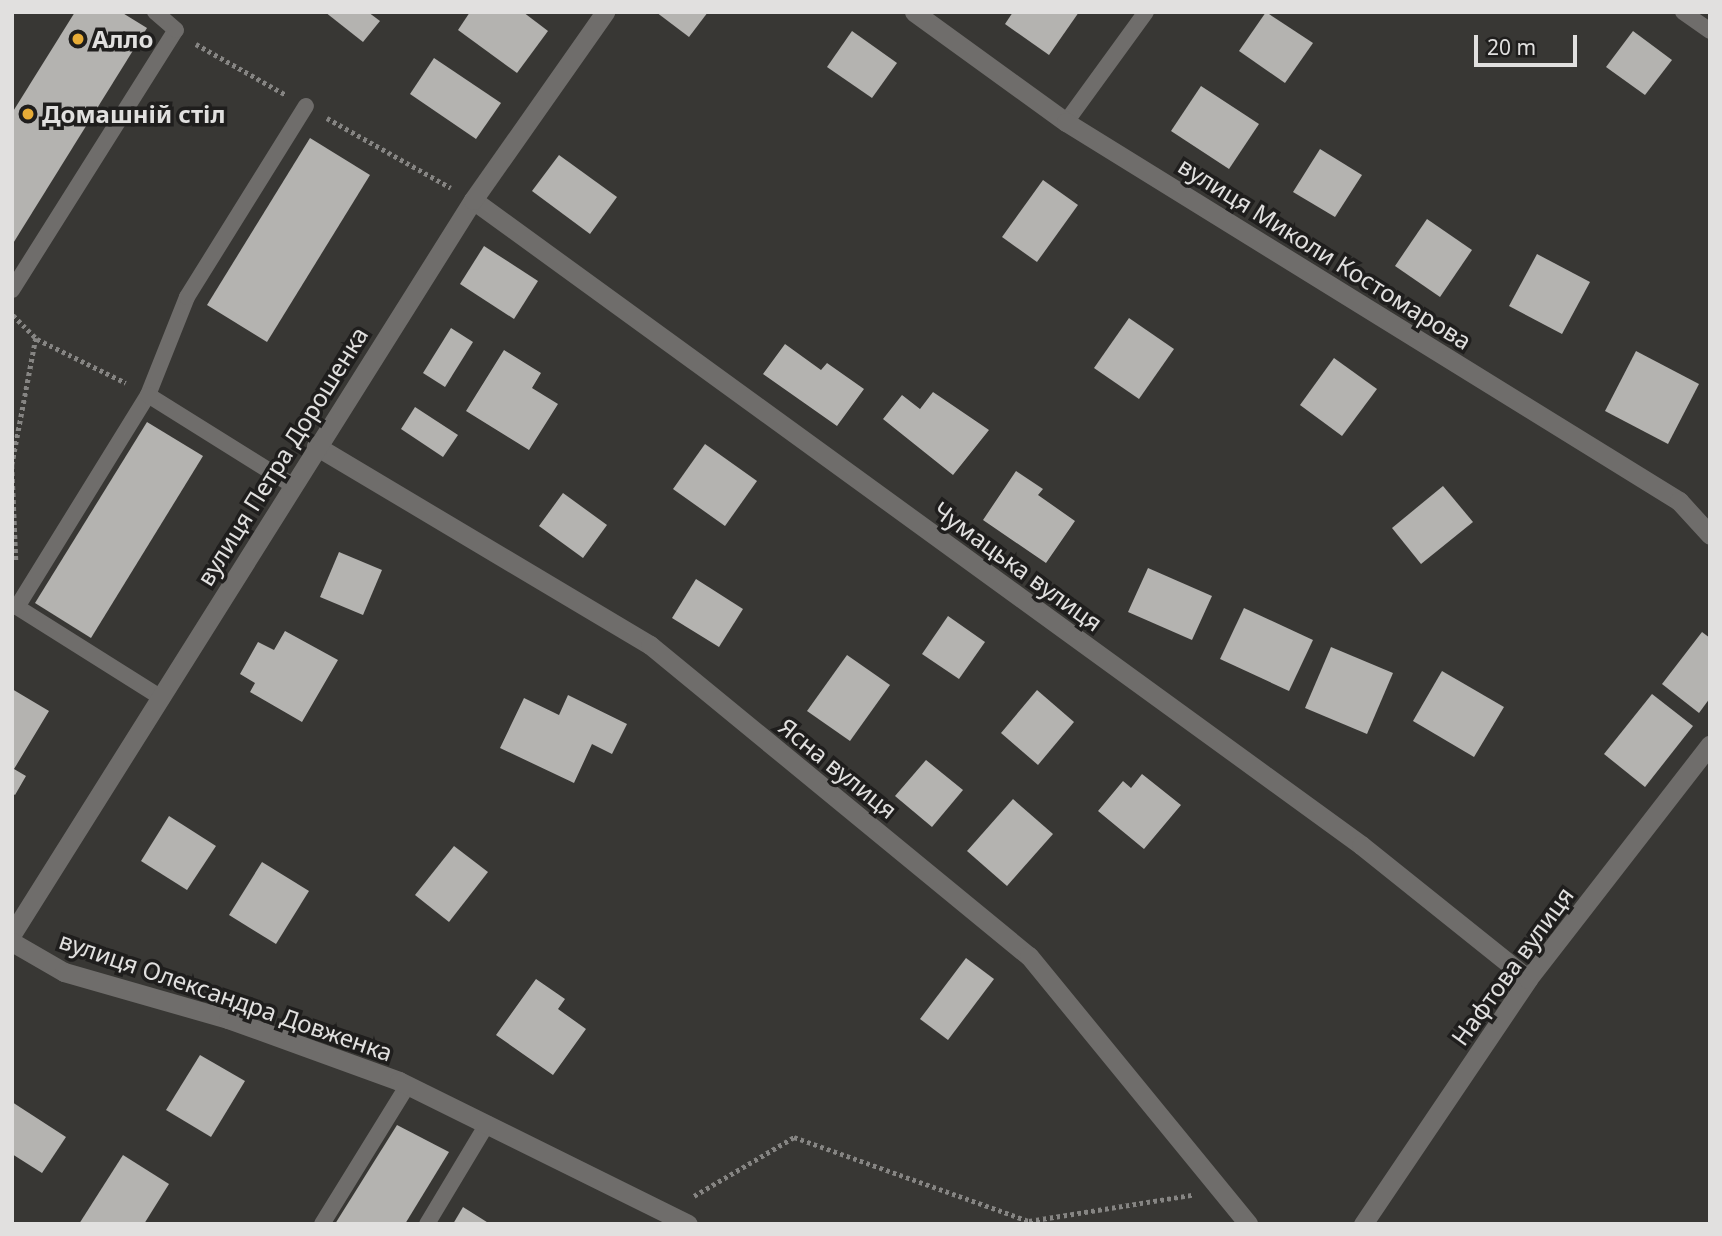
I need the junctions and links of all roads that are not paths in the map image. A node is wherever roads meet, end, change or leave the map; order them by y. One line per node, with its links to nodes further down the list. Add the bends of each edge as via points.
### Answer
1 (155, 12): 10 (lane, via 176,30)
2 (606, 12): 9 (street, вулиця Петра Дорошенка)
3 (914, 12): 8 (street, вулиця Миколи Костомарова)
4 (1146, 12): 8 (lane)
5 (1683, 12): 6 (lane)
6 (1710, 31)
7 (306, 106): 11 (lane, via 187,297)
8 (1066, 122): 14 (street, вулиця Миколи Костомарова, via 1679,501)
9 (473, 200): 12 (street, вулиця Петра Дорошенка); 19 (street, Чумацька вулиця, via 1361,845)
10 (12, 290)
11 (148, 395): 13 (lane); 15 (lane, via 17,607)
12 (316, 446): 13 (street, вулиця Петра Дорошенка); 25 (street, Ясна вулиця, via 650,645 1029,956)
13 (292, 485): 15 (street, вулиця Петра Дорошенка)
14 (1710, 535)
15 (160, 697): 17 (street, вулиця Петра Дорошенка)
16 (1710, 744): 19 (street, Нафтова вулиця)
17 (12, 934)
18 (12, 942): 20 (street, вулиця Олександра Довженка, via 64,972 228,1019)
19 (1528, 979): 26 (street, Нафтова вулиця)
20 (408, 1085): 21 (street, вулиця Олександра Довженка); 22 (lane)
21 (487, 1124): 23 (lane); 24 (street, вулиця Олександра Довженка)
22 (322, 1224)
23 (427, 1224)
24 (688, 1224)
25 (1248, 1224)
26 (1363, 1224)

